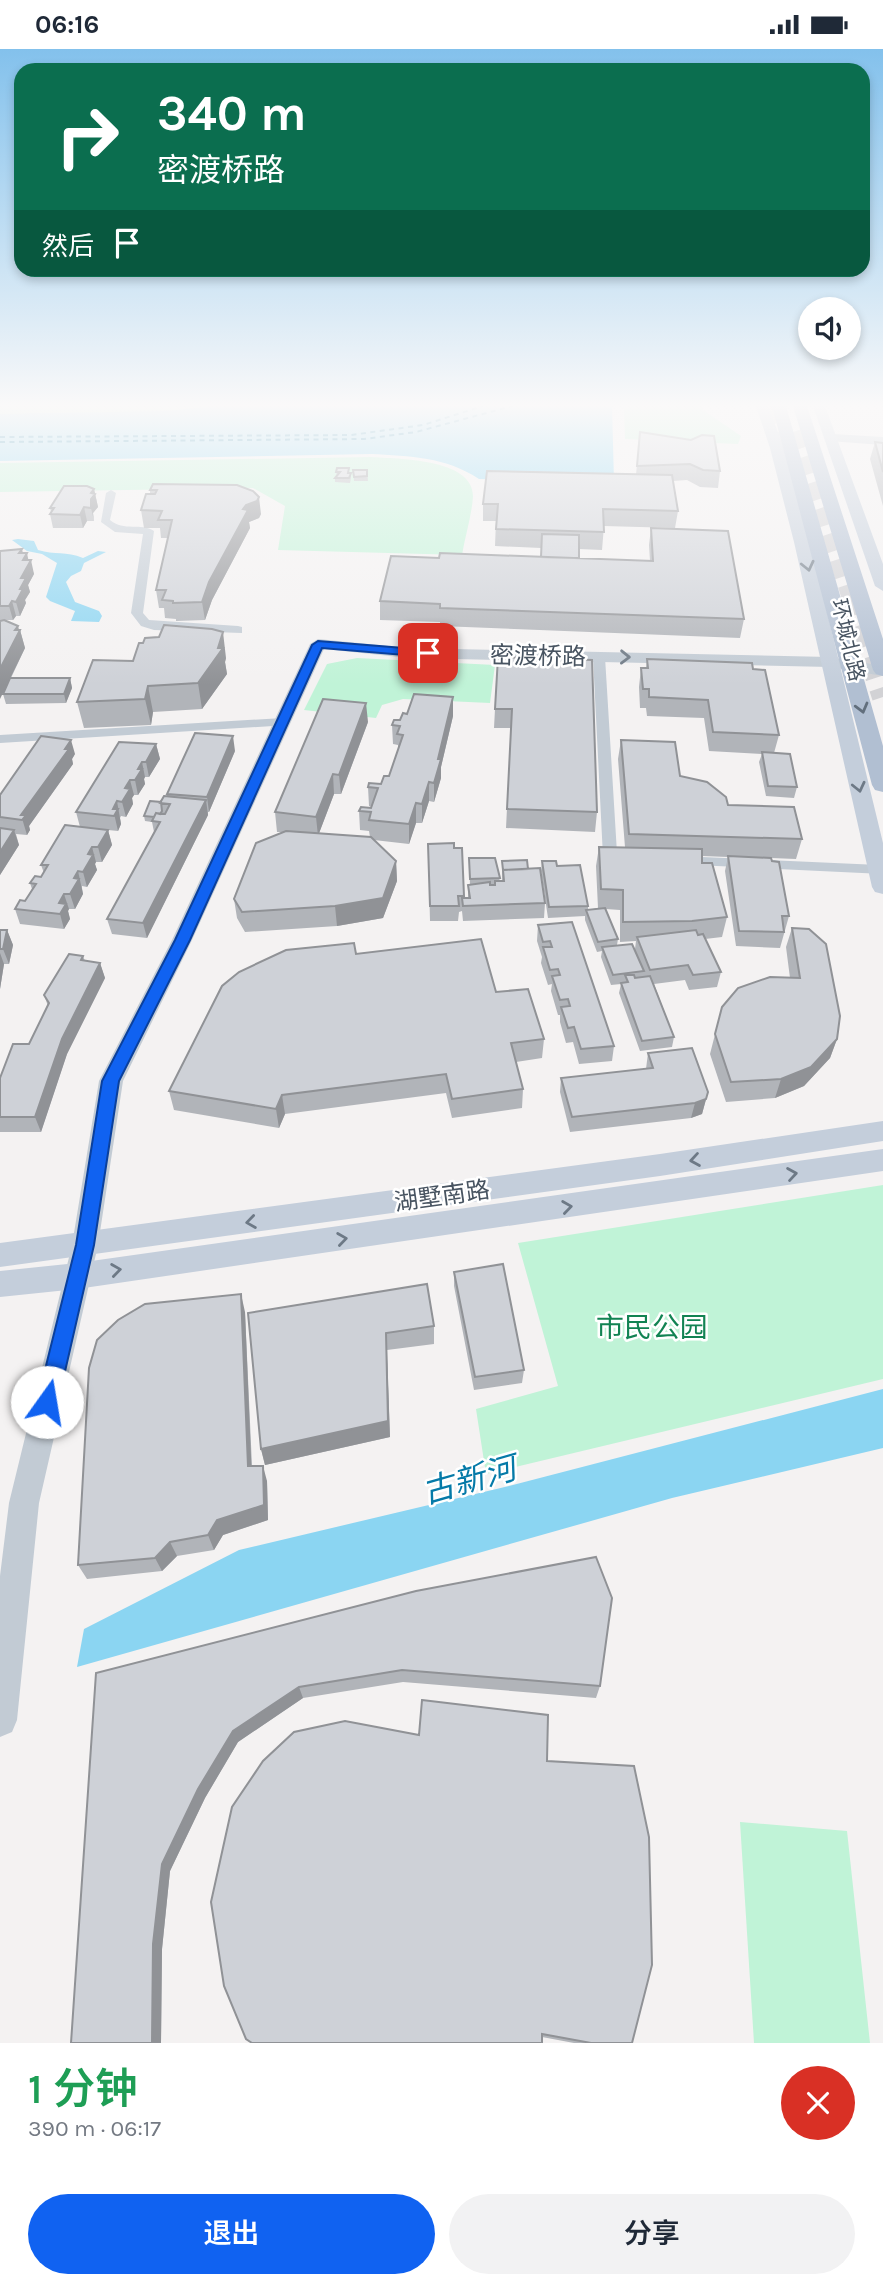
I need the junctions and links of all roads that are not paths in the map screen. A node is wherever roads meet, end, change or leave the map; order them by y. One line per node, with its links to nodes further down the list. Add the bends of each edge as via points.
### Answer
1 (110, 499): 7 (street, via 105,520 109,526 120,531 149,531 137,613 145,623)
2 (791, 499): 9 (main road, 环城北路, one-way to 9)
3 (805, 499): 10 (main road, 环城北路)
4 (829, 499): 11 (main road, 环城北路)
5 (853, 499): 6 (main road, 环城北路)
6 (883, 586)
7 (238, 630)
8 (599, 657): 9 (street, 密渡桥路, one-way to 9); 12 (street, 密渡桥路, via 410,653 318,645); 15 (street, via 610,857)
9 (830, 662): 10 (street, 密渡桥路); 17 (main road, 环城北路, one-way to 17)
10 (850, 665): 11 (street, 密渡桥路); 14 (main road, 环城北路, one-way to 14)
11 (883, 671)
12 (283, 722): 13 (street); 20 (street, 密渡桥路, via 111,1081)
13 (0, 739)
14 (883, 785)
15 (636, 859)
16 (663, 860): 17 (street)
17 (881, 879)
18 (883, 1131): 20 (main road, 湖墅南路, one-way to 20)
19 (883, 1160): 22 (main road, 湖墅南路, one-way to 19)
20 (85, 1245): 21 (main road, 湖墅南路); 22 (street, 密渡桥路)
21 (0, 1255)
22 (77, 1276): 23 (main road, 湖墅南路); 24 (street, 密渡桥路, via 24,1503)
23 (0, 1284)
24 (0, 1720)

